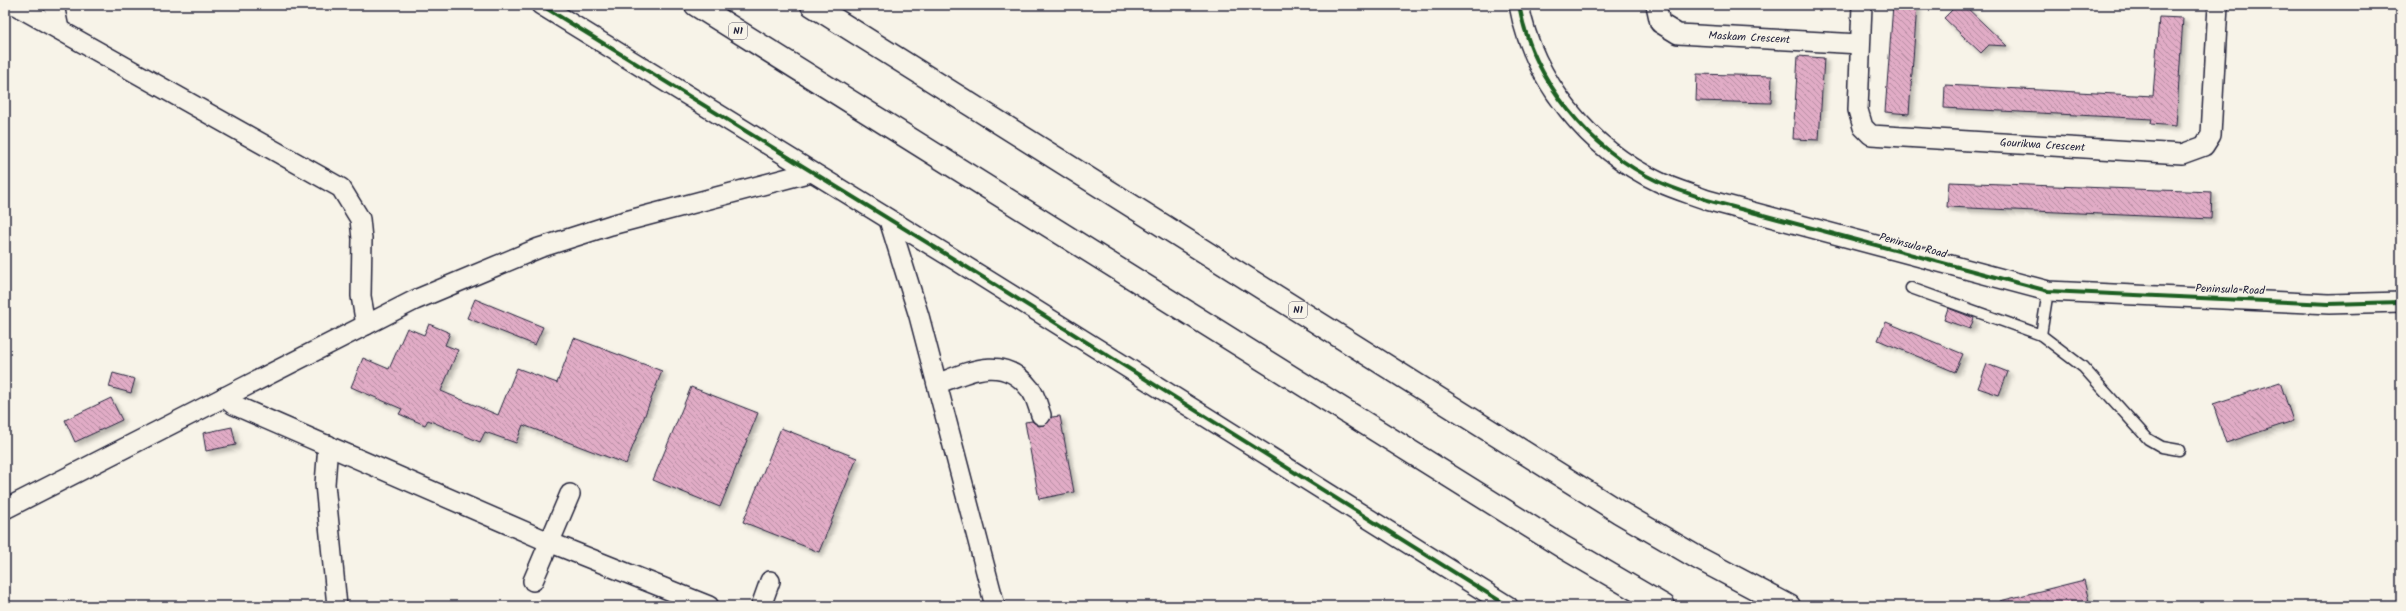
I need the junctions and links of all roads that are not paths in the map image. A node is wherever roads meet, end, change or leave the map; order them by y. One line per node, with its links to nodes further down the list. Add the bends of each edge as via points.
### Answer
1 (16, 5): 10 (street)
2 (54, 5): 10 (street)
3 (541, 5): 12 (street)
4 (696, 5): 34 (highway, N1, via 1556,543)
5 (812, 5): 35 (highway, N1, via 1619,512)
6 (1519, 5): 15 (street, Peninsula Road, via 1532,50 1564,106 1592,136 1637,170 1658,182 1736,208)
7 (1656, 5): 11 (street, Maskam Crescent, via 1660,22 1678,34)
8 (1862, 5): 11 (street, Gourikwa Crescent)
9 (2218, 5): 11 (street, Gourikwa Crescent, via 2211,135 2204,146 2182,154 1871,135 1863,127 1858,110)
10 (59, 29): 17 (street, via 341,188 360,219 361,296)
11 (1860, 44)
12 (811, 172): 13 (street); 17 (street, via 611,225 539,248 416,300)
13 (890, 220): 19 (street); 33 (street)
14 (1911, 288): 18 (lane)
15 (2048, 291): 16 (street, Peninsula Road, via 2329,304); 18 (lane)
16 (2401, 302)
17 (366, 325): 20 (street)
18 (2041, 335): 23 (lane, via 2083,367 2148,440 2162,447)
19 (937, 384): 21 (street, via 988,368 1007,370 1020,378 1032,391); 32 (street)
20 (224, 396): 22 (street, via 234,405); 25 (street)
21 (1041, 415)
22 (328, 445): 26 (street); 29 (street, via 324,484)
23 (2179, 450)
24 (570, 494): 26 (street)
25 (5, 509)
26 (550, 542): 28 (street); 30 (street)
27 (770, 580): 31 (street)
28 (533, 581)
29 (337, 606)
30 (709, 606)
31 (761, 606)
32 (995, 606)
33 (1508, 606)
34 (1664, 606)
35 (1789, 606)

